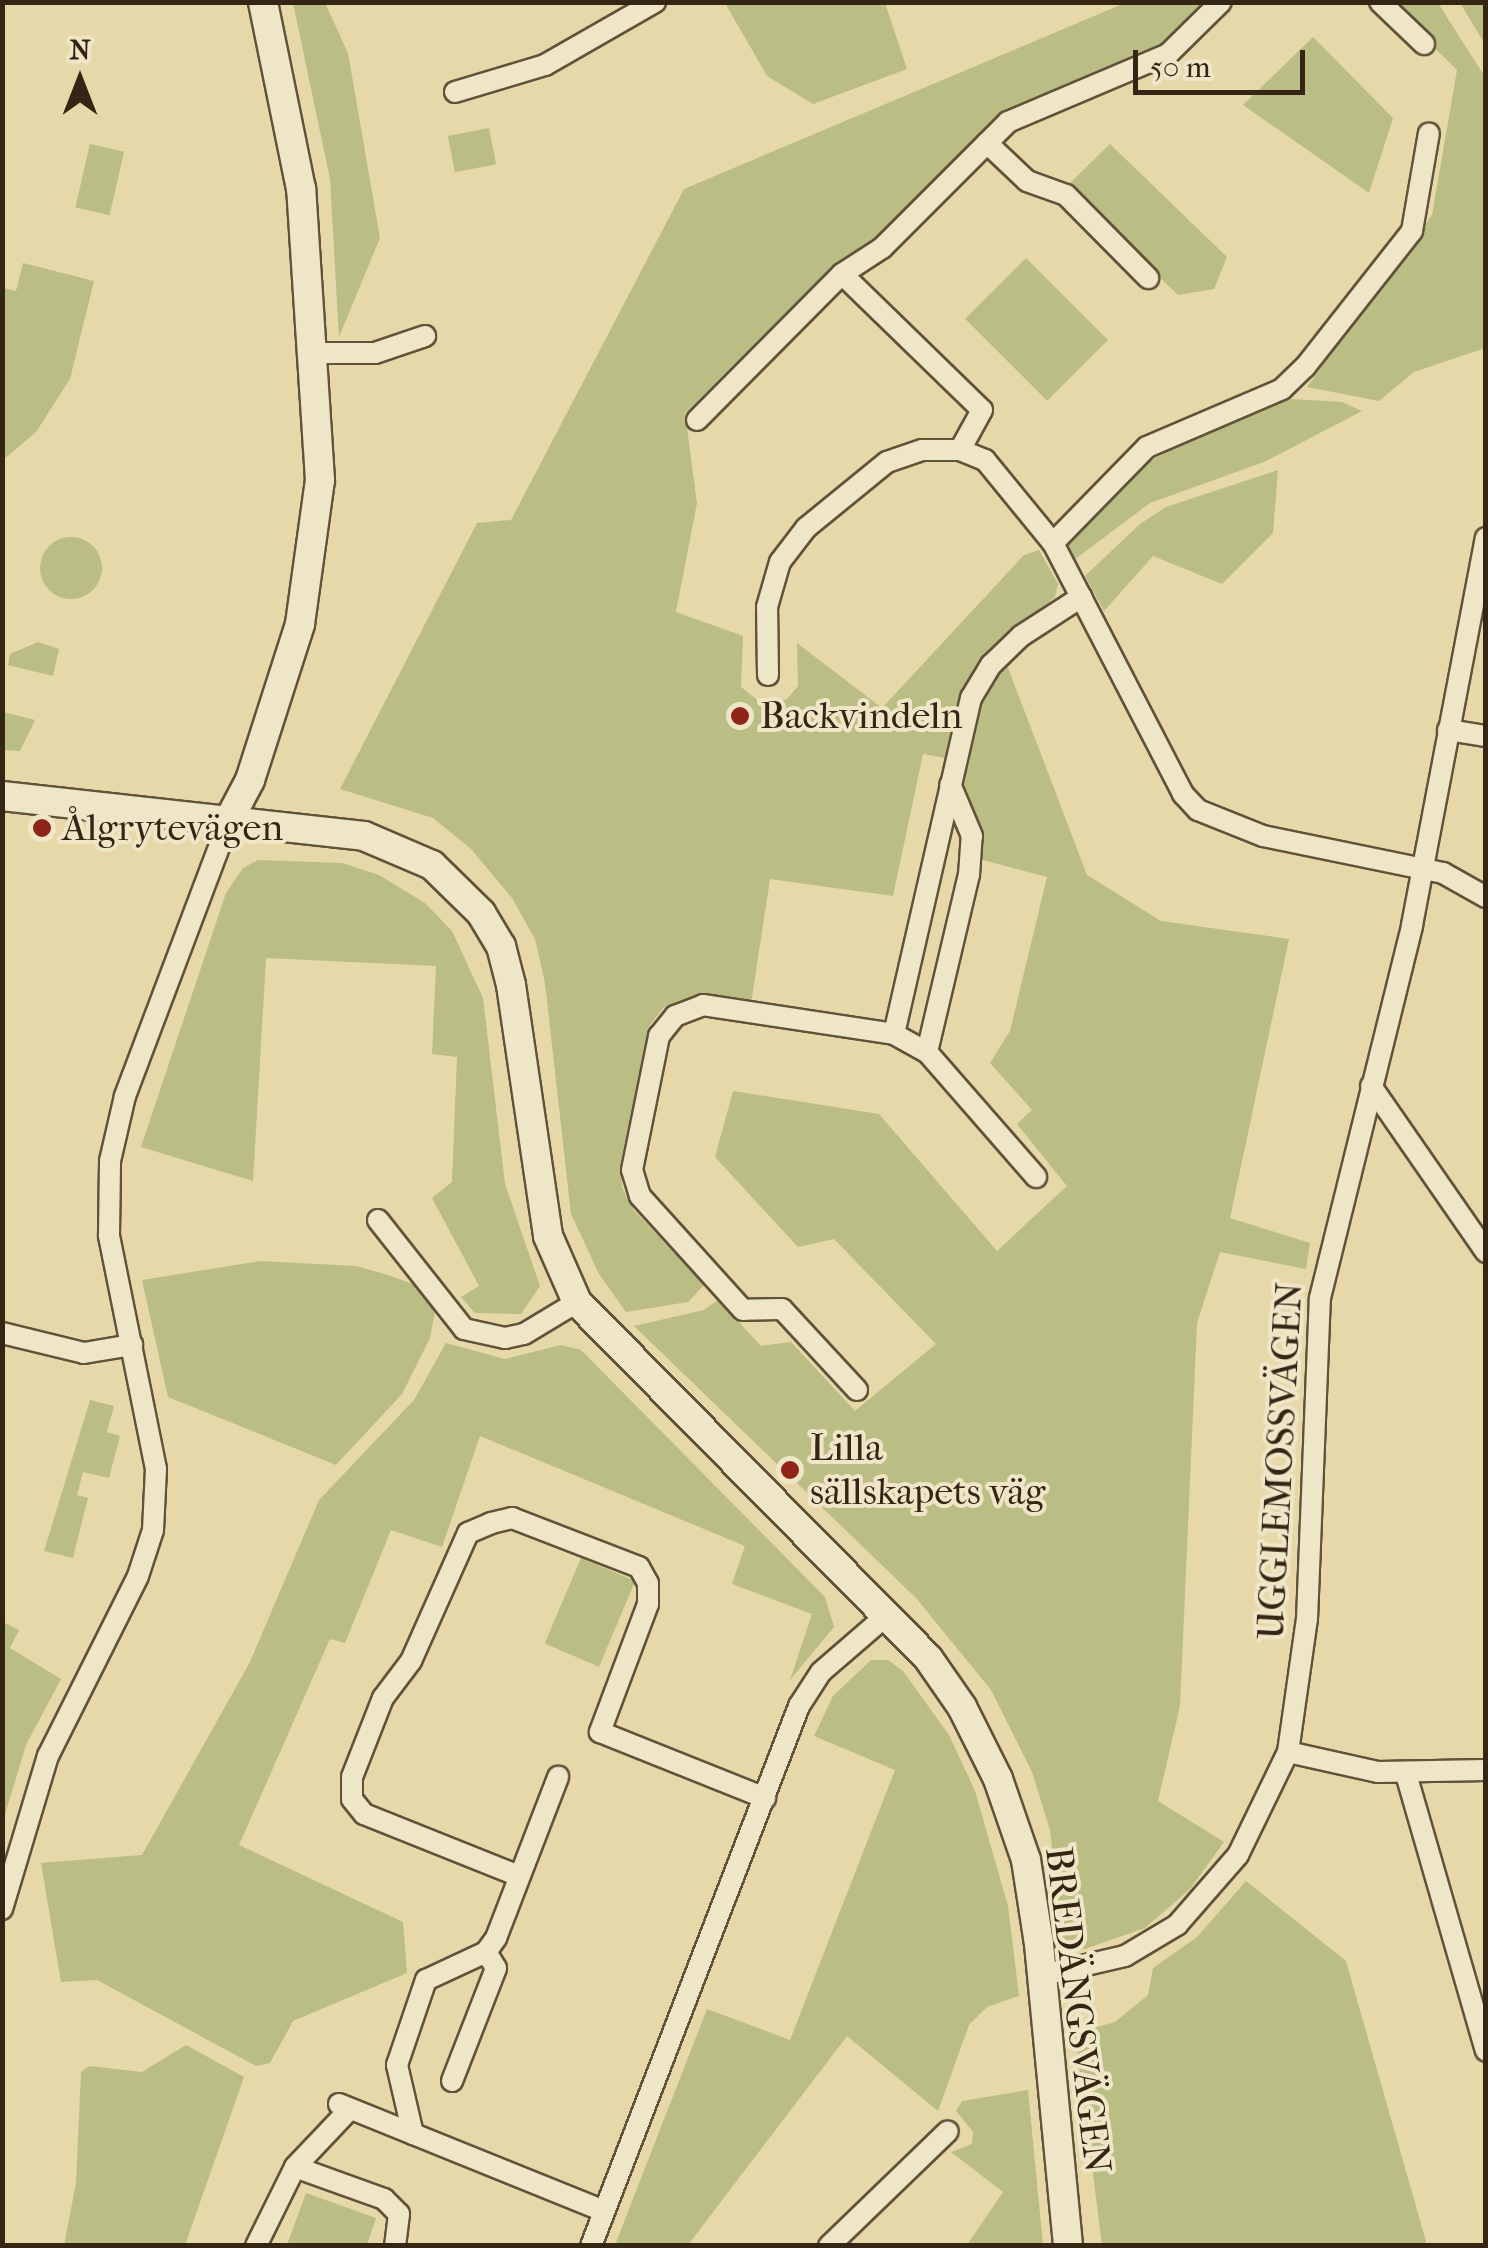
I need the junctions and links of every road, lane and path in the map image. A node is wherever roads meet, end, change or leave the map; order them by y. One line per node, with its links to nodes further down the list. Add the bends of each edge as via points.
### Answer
1 (263, 2): 12 (street, via 301,189)
2 (655, 2): 6 (street, via 546,64)
3 (1221, 2): 8 (street, via 1168,54 1008,122)
4 (1380, 2): 5 (street)
5 (1424, 44)
6 (455, 92)
7 (1429, 133): 16 (street, via 1412,231 1305,367 1282,389 1147,447)
8 (988, 143): 9 (street, via 882,248); 10 (street, via 1027,181 1066,195)
9 (842, 274): 13 (street); 14 (street, via 982,410)
10 (1148, 278)
11 (425, 336): 12 (street, via 375,353)
12 (316, 353): 23 (street, via 320,480 312,565 271,714)
13 (697, 420)
14 (960, 450): 16 (street, via 985,460); 18 (street, via 922,450 887,462 806,528 780,562 767,607)
15 (1486, 538): 19 (street, UGGLEMOSSVÄGEN)
16 (1053, 544): 17 (street)
17 (1080, 596): 21 (street, via 990,665 971,698); 24 (street, via 1183,794 1198,810 1252,834)
18 (768, 675)
19 (1448, 730): 20 (street); 24 (street, UGGLEMOSSVÄGEN)
20 (1486, 736)
21 (950, 784): 26 (street); 27 (street, via 972,836 969,875)
22 (2, 796): 23 (street, BREDÄNGSVÄGEN)
23 (230, 818): 32 (street, BREDÄNGSVÄGEN, via 364,836 403,848 481,913 501,946 511,985 544,1220); 34 (street, via 125,1096 110,1162 109,1235)
24 (1423, 870): 25 (street, via 1462,881); 28 (street, UGGLEMOSSVÄGEN)
25 (1486, 897)
26 (894, 1034): 27 (street); 35 (street, via 702,1006 675,1016 659,1036 632,1170 640,1196 743,1310 782,1310)
27 (926, 1052): 29 (street)
28 (1372, 1086): 31 (street); 37 (street, UGGLEMOSSVÄGEN, via 1318,1313 1307,1619)
29 (1036, 1177)
30 (378, 1220): 32 (street, via 464,1328 505,1338 524,1334)
31 (1486, 1252)
32 (576, 1302): 36 (street, BREDÄNGSVÄGEN)
33 (2, 1333): 34 (street, via 84,1353)
34 (132, 1345): 43 (street, via 156,1469 154,1530 138,1576 48,1756)
35 (857, 1390)
36 (887, 1615): 41 (street, via 821,1672 806,1694); 45 (street, BREDÄNGSVÄGEN, via 962,1707 998,1779 1026,1860)
37 (1288, 1752): 39 (street); 45 (street, UGGLEMOSSVÄGEN, via 1238,1855 1177,1925 1125,1956)
38 (1486, 1770): 39 (street)
39 (1406, 1774): 46 (street)
40 (558, 1777): 42 (street)
41 (765, 1798): 42 (street, via 600,1732 648,1604 639,1567 512,1518 491,1523 468,1533 411,1660 383,1698 352,1777 352,1800 364,1814); 51 (street)
42 (520, 1876): 44 (street)
43 (2, 1909)
44 (486, 1952): 47 (street, via 496,1968); 49 (street, via 426,1980 397,2065)
45 (1043, 1975): 56 (street, BREDÄNGSVÄGEN)
46 (1486, 2051)
47 (452, 2081)
48 (948, 2131): 55 (street)
49 (413, 2134): 50 (street, via 345,2106); 51 (street)
50 (295, 2167): 52 (street); 53 (street, via 384,2200 399,2214)
51 (604, 2211): 54 (street)
52 (256, 2246)
53 (395, 2246)
54 (591, 2246)
55 (828, 2246)
56 (1068, 2246)

